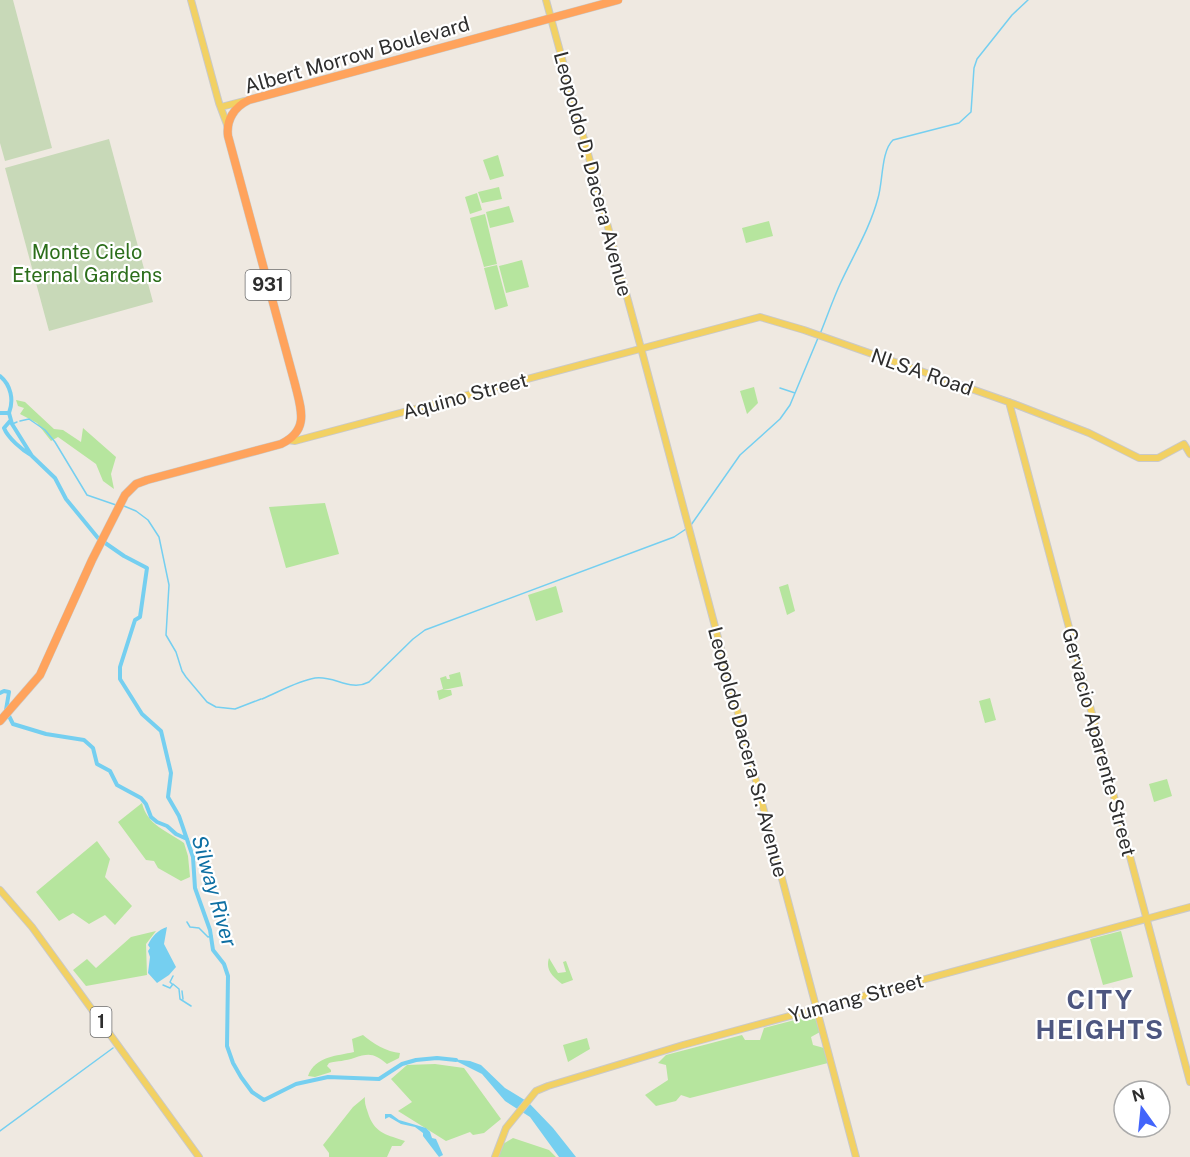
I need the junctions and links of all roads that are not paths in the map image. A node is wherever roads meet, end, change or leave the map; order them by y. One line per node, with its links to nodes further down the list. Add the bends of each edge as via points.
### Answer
1 (191, 0): 6 (main road)
2 (546, 0): 4 (main road, Leopoldo D. Dacera Avenue)
3 (618, 0): 4 (highway, Albert Morrow Boulevard)
4 (551, 18): 5 (highway, Albert Morrow Boulevard); 8 (main road, Leopoldo D. Dacera Avenue)
5 (247, 101): 6 (main road); 7 (highway, Albert Morrow Boulevard, via 234,111)
6 (221, 106): 7 (main road)
7 (228, 127): 10 (highway, 931, via 301,409 300,426)
8 (641, 348): 9 (main road, NLSA Road, via 760,317); 10 (main road, Aquino Street); 16 (main road, Leopoldo Dacera Sr. Avenue)
9 (1008, 402): 11 (main road, NLSA Road, via 1089,433 1139,458 1158,458 1184,444); 15 (main road, Gervacio Aparente Street)
10 (288, 440): 12 (highway, via 136,484 128,491 40,675)
11 (1190, 454)
12 (0, 721)
13 (0, 890): 18 (main road, 1, via 32,927)
14 (1190, 907): 15 (main road, Yumang Street)
15 (1147, 918): 16 (main road, Yumang Street); 17 (main road, Gervacio Aparente Street)
16 (818, 1008): 19 (main road, Yumang Street, via 539,1089 503,1133); 20 (main road, Leopoldo Dacera Sr. Avenue)
17 (1190, 1082)
18 (199, 1157)
19 (495, 1157)
20 (856, 1157)

